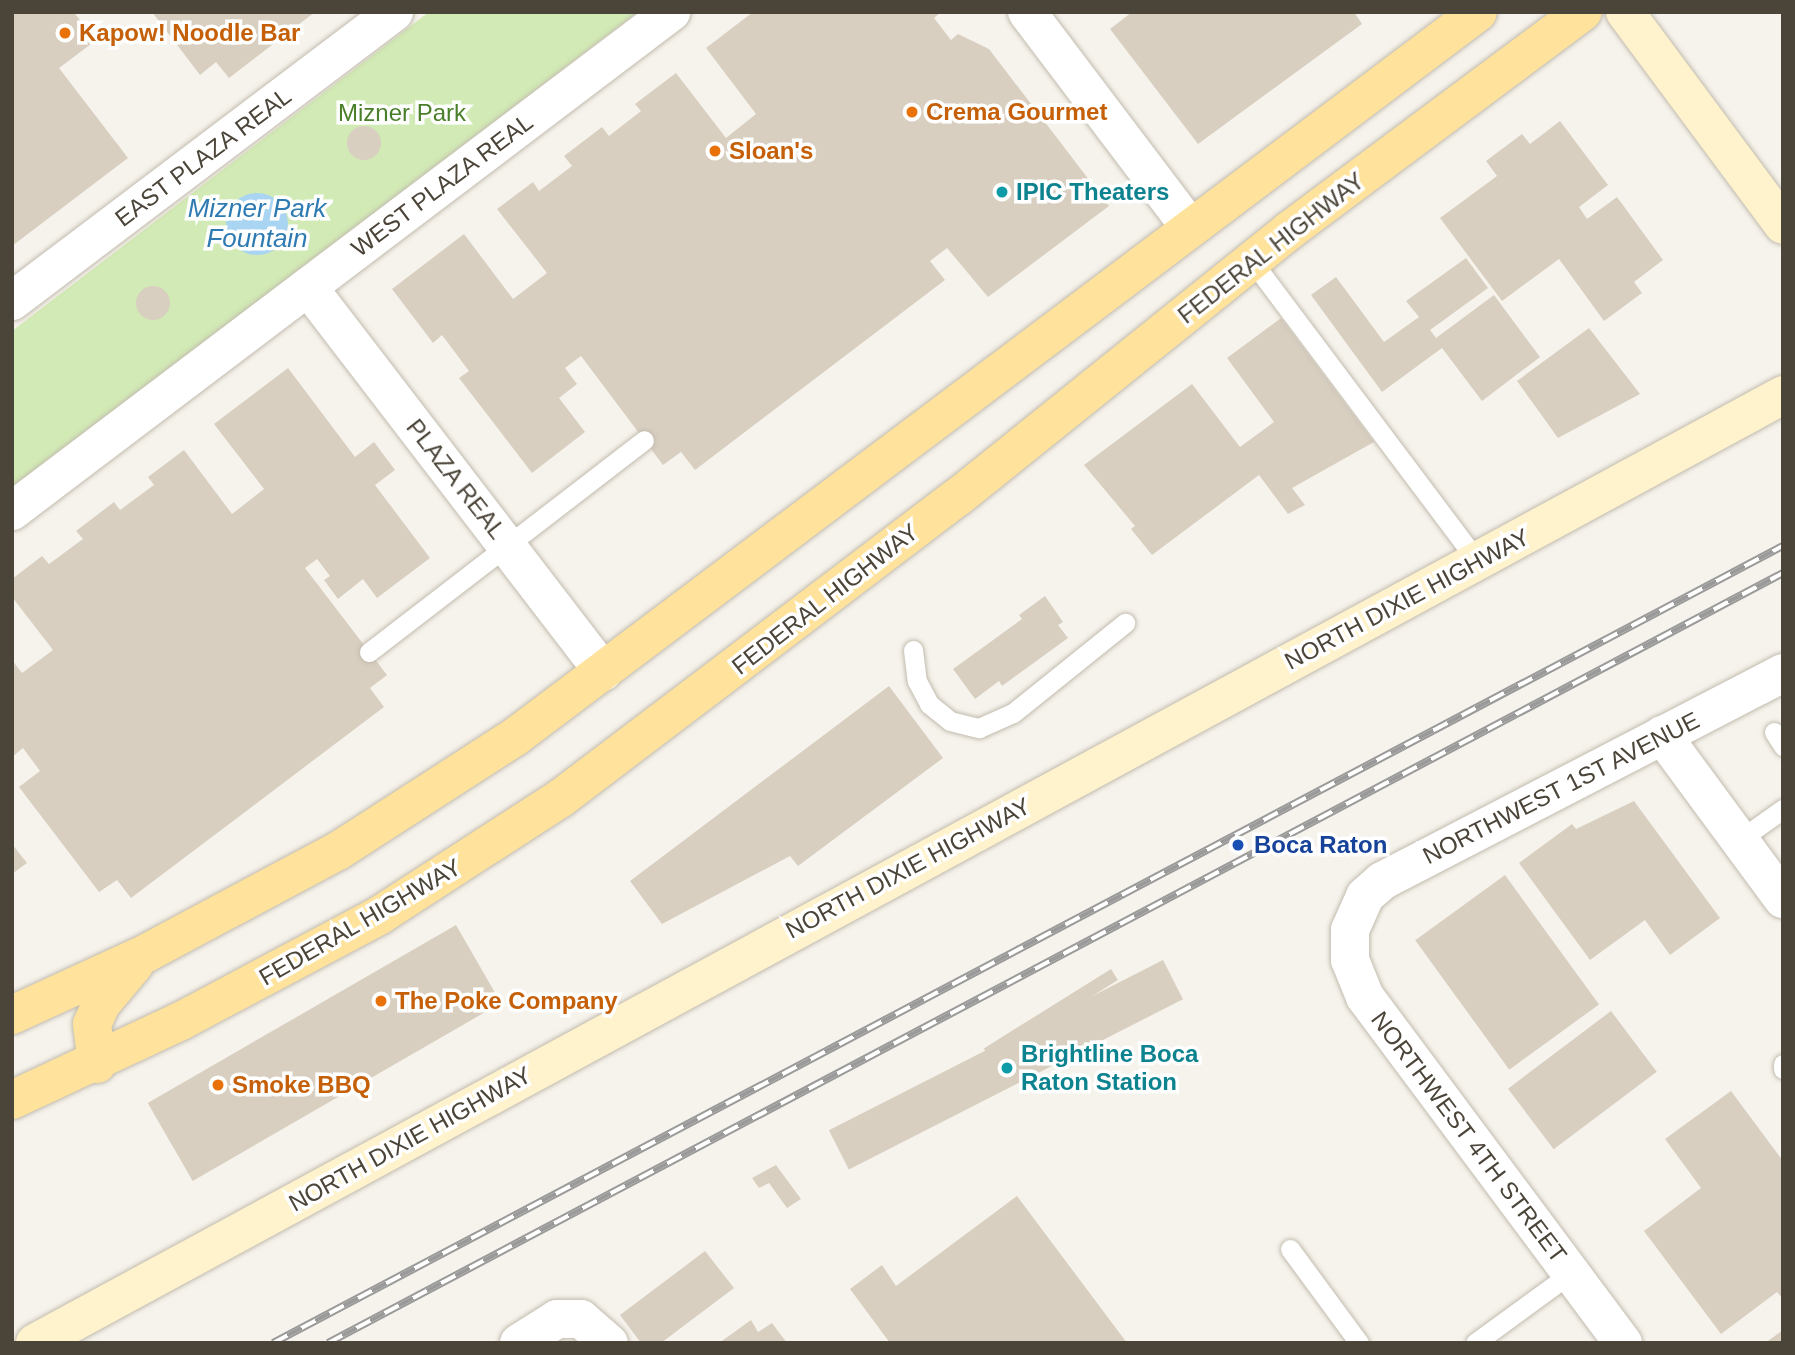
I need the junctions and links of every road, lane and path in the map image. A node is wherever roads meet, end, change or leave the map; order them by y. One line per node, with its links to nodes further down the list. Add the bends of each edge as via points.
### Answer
1 (394, 12): 11 (street, EAST PLAZA REAL)
2 (671, 12): 10 (street, WEST PLAZA REAL)
3 (1027, 12): 8 (street)
4 (1478, 12): 8 (main road)
5 (1583, 12): 9 (main road, FEDERAL HIGHWAY)
6 (1625, 12): 7 (main road)
7 (1783, 225)
8 (1189, 226): 20 (main road)
9 (1252, 261): 16 (lane); 29 (main road, FEDERAL HIGHWAY, via 947,506 561,798 380,915)
10 (308, 287): 14 (street, WEST PLAZA REAL); 15 (street, PLAZA REAL)
11 (12, 301)
12 (1783, 395): 16 (main road, NORTH DIXIE HIGHWAY)
13 (644, 440): 15 (lane)
14 (12, 511)
15 (508, 547): 19 (lane); 20 (street, PLAZA REAL)
16 (1477, 561): 33 (main road, NORTH DIXIE HIGHWAY)
17 (1125, 623): 18 (lane, via 1013,713 979,728 950,721 929,704 916,681)
18 (913, 650)
19 (369, 652)
20 (603, 673): 27 (main road, via 515,737 338,850)
21 (1783, 673): 22 (street, NORTHWEST 1ST AVENUE)
22 (1662, 735): 24 (street); 26 (street, NORTHWEST 1ST AVENUE, via 1382,881 1365,896)
23 (1783, 809): 24 (lane)
24 (1739, 840): 25 (street)
25 (1783, 899)
26 (1353, 918): 32 (street, NORTHWEST 4TH STREET, via 1349,941 1354,975 1381,1021)
27 (141, 956): 28 (main road); 29 (main road, via 102,1003 92,1024)
28 (12, 1015)
29 (97, 1064): 30 (main road, FEDERAL HIGHWAY)
30 (12, 1100)
31 (1290, 1249): 36 (lane)
32 (1571, 1273): 37 (lane); 38 (street, NORTHWEST 4TH STREET)
33 (35, 1343)
34 (519, 1343): 35 (street, via 557,1319 581,1319)
35 (609, 1343)
36 (1359, 1343)
37 (1475, 1343)
38 (1623, 1343)

